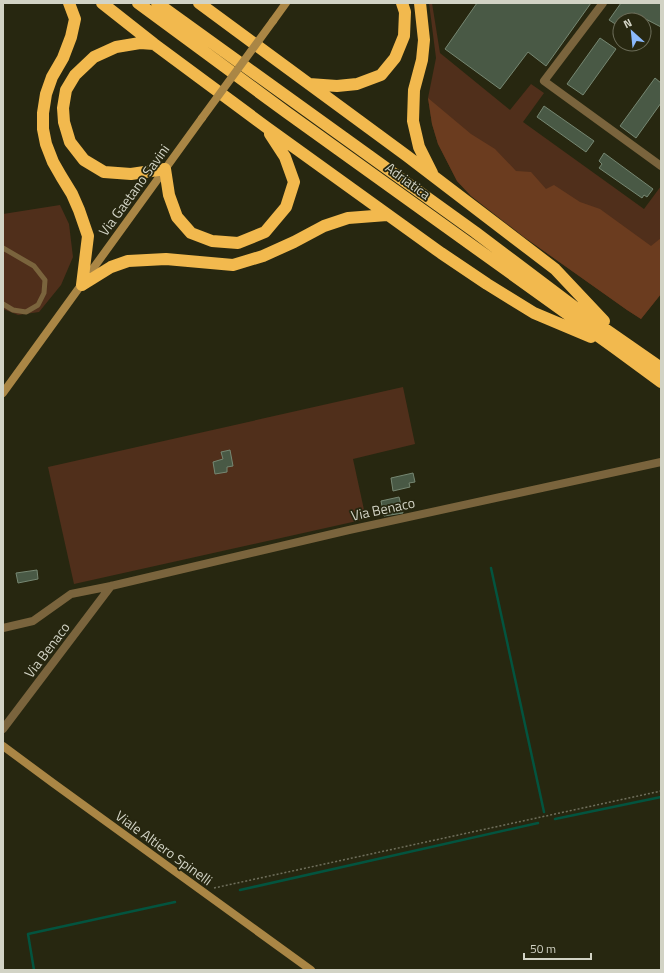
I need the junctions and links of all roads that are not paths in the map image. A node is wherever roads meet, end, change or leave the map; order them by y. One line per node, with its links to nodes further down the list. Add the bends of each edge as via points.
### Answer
1 (69, 3): 18 (highway, via 75,19 71,37 46,94 43,129 53,162 72,194 88,236)
2 (102, 3): 10 (highway)
3 (138, 3): 20 (highway, Adriatica, via 311,130)
4 (157, 3): 20 (highway, Adriatica, via 475,232 558,294)
5 (199, 3): 11 (highway)
6 (286, 3): 14 (street, Via Gaetano Savini, bridge)
7 (402, 3): 11 (highway, via 405,12 404,36 396,58 381,75 358,84)
8 (420, 3): 15 (highway, via 424,40 414,90 413,121 419,147)
9 (603, 3): 13 (street, via 544,81)
10 (154, 44): 12 (highway); 14 (highway, via 116,46 94,57 75,75 66,90 64,122 70,142 84,160 104,172 131,174)
11 (309, 84): 15 (highway)
12 (266, 127): 14 (highway, via 286,157 294,182 286,207 266,232 238,242 212,241 191,233 176,217); 16 (highway)
13 (661, 166)
14 (165, 169): 18 (street, Via Gaetano Savini)
15 (434, 176): 20 (highway, via 555,270)
16 (387, 215): 18 (highway, via 348,218 324,226 264,256 233,265 166,259 128,261 111,267); 20 (highway, via 534,313)
17 (3, 248): 19 (lane, via 34,266 45,280 44,293 38,305 26,312 13,310)
18 (82, 285): 23 (street, Via Gaetano Savini)
19 (3, 304)
20 (618, 344): 21 (highway, Adriatica); 22 (highway, Adriatica)
21 (661, 368)
22 (661, 382)
23 (3, 393)
24 (661, 462): 25 (street, Via Benaco, via 349,530)
25 (111, 586): 26 (street, Via Benaco, via 72,594 33,621); 27 (street, Via Benaco)
26 (3, 628)
27 (3, 729)
28 (3, 746): 29 (street, Viale Altiero Spinelli)
29 (311, 970)

